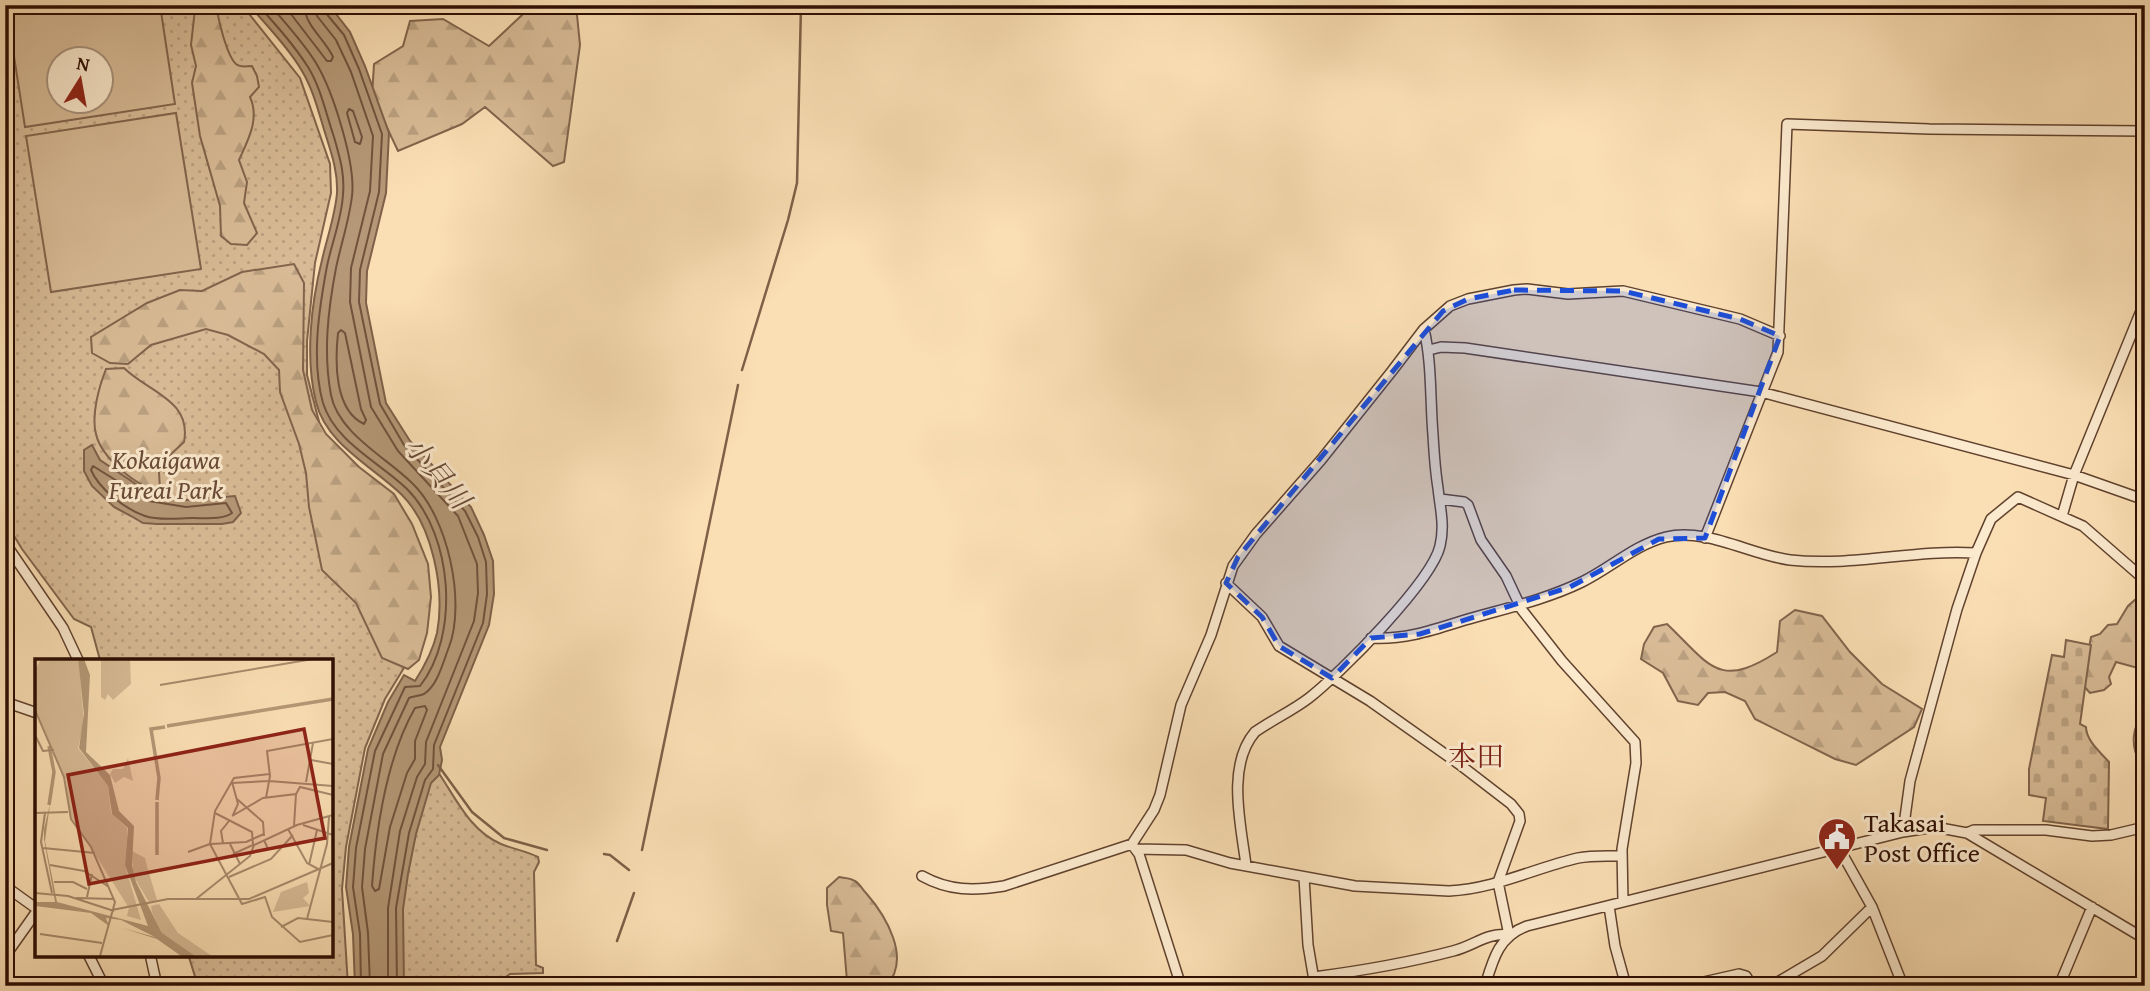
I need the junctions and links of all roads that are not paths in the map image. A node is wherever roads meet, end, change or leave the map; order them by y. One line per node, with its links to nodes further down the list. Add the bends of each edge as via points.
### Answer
1 (2145, 131): 4 (street, via 1787,124)
2 (2145, 301): 7 (street)
3 (1424, 329): 4 (street, via 1450,306 1500,292 1616,290 1740,319); 5 (street); 15 (street, via 1238,557)
4 (1780, 336): 6 (street)
5 (1429, 349): 6 (street, via 1465,348); 8 (street)
6 (1761, 392): 7 (street); 11 (street)
7 (2074, 475): 9 (street); 10 (street)
8 (1440, 499): 16 (street, via 1468,505 1481,540); 17 (street, via 1443,523 1436,557)
9 (2145, 500)
10 (2062, 516): 13 (street, via 2018,497 1991,519); 14 (street, via 2099,538)
11 (1705, 538): 13 (street, via 1775,558 1822,563 1933,551); 16 (street, via 1677,535 1650,542 1580,583)
12 (5, 543): 18 (street, via 63,628)
13 (1976, 553): 23 (street, via 1910,781)
14 (2145, 580)
15 (1226, 583): 19 (street, via 1262,617 1279,646); 25 (street, via 1211,635 1181,705 1160,795)
16 (1519, 604): 17 (street, via 1420,634); 27 (street, via 1556,654 1635,742)
17 (1371, 638): 19 (street)
18 (78, 659)
19 (1332, 678): 28 (street, via 1255,733 1245,748 1238,789); 31 (street, via 1452,759 1517,810 1520,821)
20 (5, 702): 21 (street)
21 (35, 712)
22 (2145, 827): 24 (street, via 2092,836 2025,829)
23 (1903, 832): 24 (street, via 1935,827); 26 (street)
24 (1967, 833): 36 (street)
25 (1134, 847): 28 (street, via 1186,850); 29 (street, via 985,889 957,889); 47 (street)
26 (1839, 848): 33 (street); 35 (street)
27 (1622, 856): 31 (street, via 1579,858); 33 (street)
28 (1245, 865): 30 (street)
29 (922, 876)
30 (1304, 877): 31 (street, via 1355,886 1445,891); 44 (street)
31 (1498, 882): 39 (street)
32 (5, 886): 37 (street)
33 (1623, 902): 34 (street)
34 (1609, 906): 39 (street, via 1537,923); 49 (street)
35 (1872, 907): 52 (street, via 1822,956); 53 (street)
36 (2092, 907): 40 (street); 54 (street)
37 (35, 908)
38 (35, 913): 43 (street)
39 (1510, 935): 44 (street, via 1485,936 1465,948); 48 (street, via 1500,946)
40 (2145, 939)
41 (89, 956): 45 (street)
42 (150, 956): 46 (street)
43 (5, 960)
44 (1314, 982)
45 (104, 986)
46 (157, 986)
47 (1181, 986)
48 (1485, 986)
49 (1626, 986)
50 (1686, 986): 51 (street, via 1739,974)
51 (1752, 986)
52 (1771, 986)
53 (1903, 986)
54 (2059, 986)

